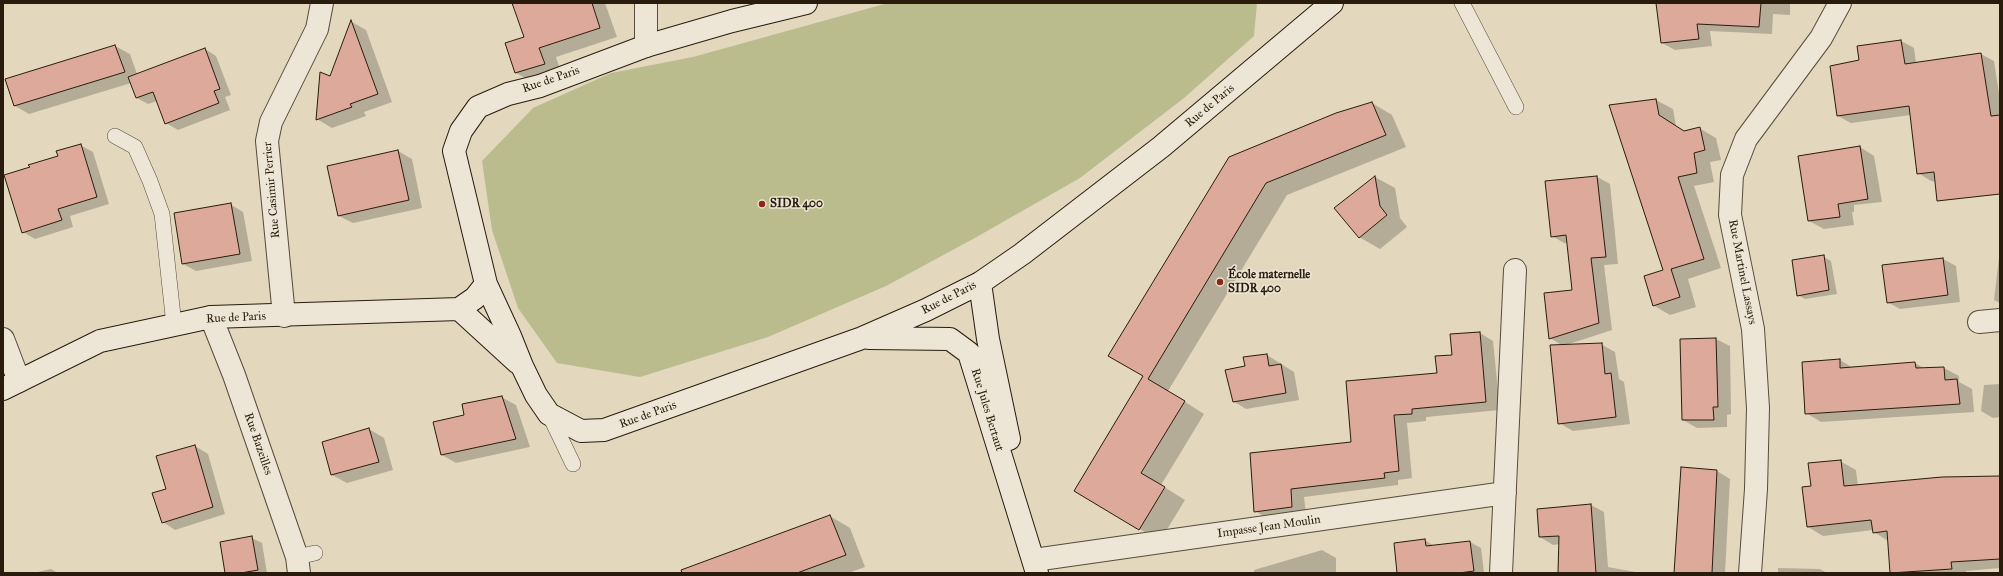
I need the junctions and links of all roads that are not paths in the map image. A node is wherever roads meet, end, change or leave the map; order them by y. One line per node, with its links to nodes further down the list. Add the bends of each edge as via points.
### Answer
1 (322, 3): 15 (street, Rue Casimir Perrier, via 317,29 271,122 267,141)
2 (646, 3): 8 (street)
3 (806, 3): 8 (street, Rue de Paris)
4 (1332, 3): 7 (street, Rue de Paris)
5 (1462, 3): 9 (lane)
6 (1840, 3): 30 (street, Rue Martinel Lassays, via 1821,38 1746,139 1732,175 1730,215 1753,329 1758,408)
7 (1315, 10): 12 (street, Rue de Paris, via 1161,147 1022,254)
8 (646, 46): 13 (street, Rue de Paris, via 478,107 461,131 454,151)
9 (1516, 107)
10 (115, 136): 19 (lane, via 135,147 162,214)
11 (1515, 270): 26 (street)
12 (980, 283): 20 (street, Rue de Paris); 28 (street, Rue Jules Bertaut, via 988,339 1010,444)
13 (486, 284): 14 (street, via 475,298); 22 (street, Rue de Paris)
14 (459, 309): 15 (street, Rue de Paris); 22 (street, Rue de Paris)
15 (284, 316): 16 (street, Rue de Paris)
16 (211, 317): 19 (street, Rue de Paris); 27 (street, Rue Bazeilles)
17 (2000, 320): 18 (street)
18 (1979, 322)
19 (174, 325): 23 (street, Rue de Paris, via 100,341)
20 (862, 338): 24 (street, Rue de Paris, via 604,430 581,430); 28 (street, Rue Jules Bertaut, via 950,340 969,352)
21 (3, 339): 23 (street)
22 (522, 366): 24 (street, Rue de Paris, via 536,395)
23 (11, 385)
24 (549, 414): 25 (lane)
25 (574, 464)
26 (1505, 493): 28 (street, Impasse Jean Moulin); 29 (street)
27 (304, 561)
28 (1040, 566)
29 (1501, 573)
30 (1750, 573)

